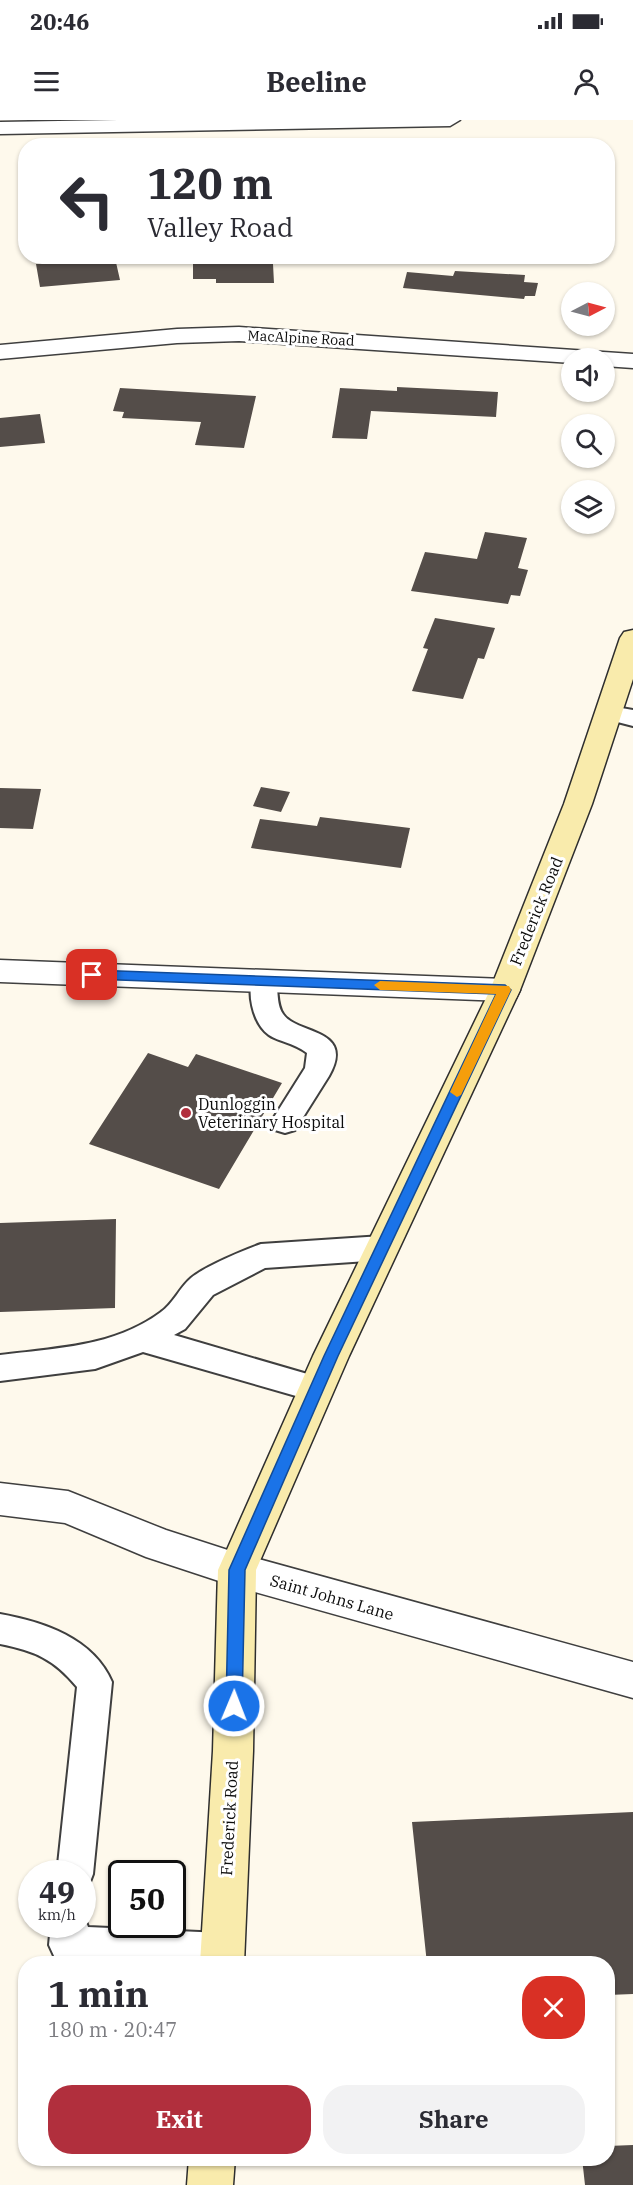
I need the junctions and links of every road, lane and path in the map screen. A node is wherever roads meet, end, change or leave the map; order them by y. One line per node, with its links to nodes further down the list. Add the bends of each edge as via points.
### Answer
1 (450, 120): 2 (street)
2 (0, 128)
3 (0, 352): 4 (street, MacAlpine Road, via 238,334)
4 (561, 356)
5 (615, 360): 6 (street, MacAlpine Road)
6 (633, 361)
7 (633, 638): 8 (main road, Frederick Road)
8 (621, 716): 11 (main road, Frederick Road, via 578,804)
9 (0, 972): 10 (street)
10 (264, 981): 11 (street); 12 (lane, via 267,1013 278,1028 304,1036 321,1049 319,1069)
11 (505, 990): 13 (main road, Frederick Road)
12 (285, 1122)
13 (382, 1248): 14 (lane, via 261,1256 202,1286 174,1320); 16 (main road, Frederick Road)
14 (143, 1340): 15 (lane, via 95,1356); 16 (lane)
15 (0, 1368)
16 (317, 1389): 18 (main road, Frederick Road)
17 (0, 1499): 18 (street, Saint Johns Lane, via 68,1507 159,1545)
18 (237, 1570): 20 (street, Saint Johns Lane); 24 (main road, Frederick Road)
19 (0, 1629): 21 (lane, via 27,1634 72,1655 95,1682)
20 (633, 1680)
21 (76, 1860)
22 (69, 1938): 23 (lane, via 68,1945)
23 (198, 1956)
24 (222, 1956)
25 (211, 2166): 26 (main road)
26 (210, 2185)

